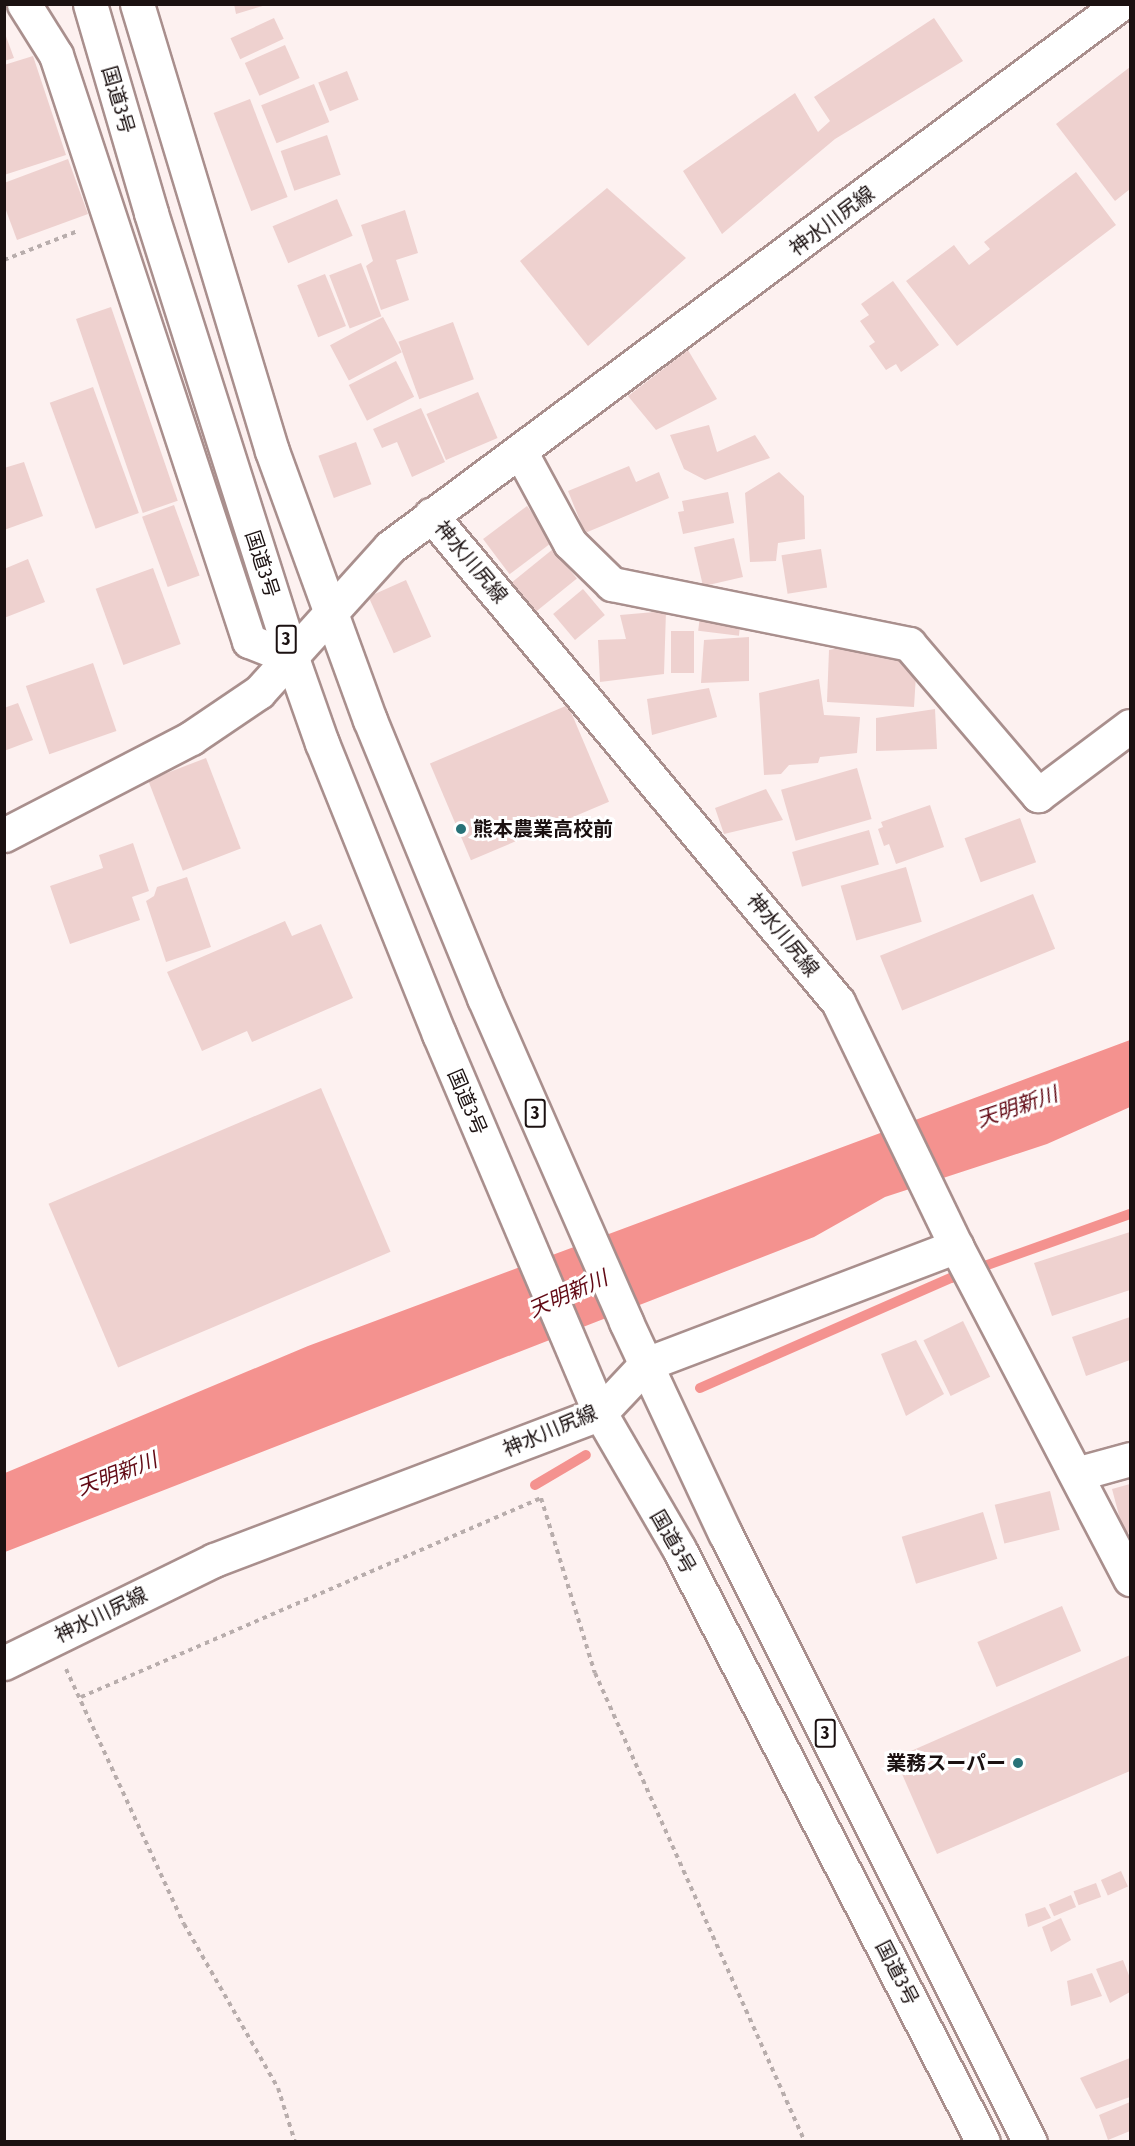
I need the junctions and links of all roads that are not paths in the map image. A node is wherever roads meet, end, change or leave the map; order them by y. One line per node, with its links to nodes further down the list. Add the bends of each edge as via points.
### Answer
1 (24, 4): 8 (main road, via 56,55 249,641)
2 (90, 4): 8 (main road, 国道3号 / 3, via 151,213)
3 (137, 4): 7 (main road, 3, via 268,440)
4 (1120, 4): 5 (main road, 神水川尻線)
5 (520, 451): 6 (main road, 神水川尻線); 9 (main road, via 570,543 612,584 804,626 909,644 1038,795)
6 (432, 515): 7 (main road, via 390,547); 11 (main road, 神水川尻線, via 838,1002)
7 (331, 612): 8 (main road); 12 (main road, 3, via 370,720 484,998)
8 (292, 658): 10 (main road, via 260,693 191,738); 13 (main road, 国道3号 / 3, via 322,743 531,1256)
9 (1131, 726)
10 (4, 835)
11 (956, 1246): 12 (main road, 神水川尻線); 15 (main road)
12 (646, 1364): 13 (main road, 神水川尻線); 19 (main road, 3, via 725,1533)
13 (600, 1413): 17 (main road, 神水川尻線, via 214,1560); 18 (main road, 国道3号 / 3, via 679,1549)
14 (1131, 1459): 15 (main road)
15 (1076, 1474): 16 (main road)
16 (1131, 1579)
17 (4, 1663)
18 (983, 2142)
19 (1030, 2142)

